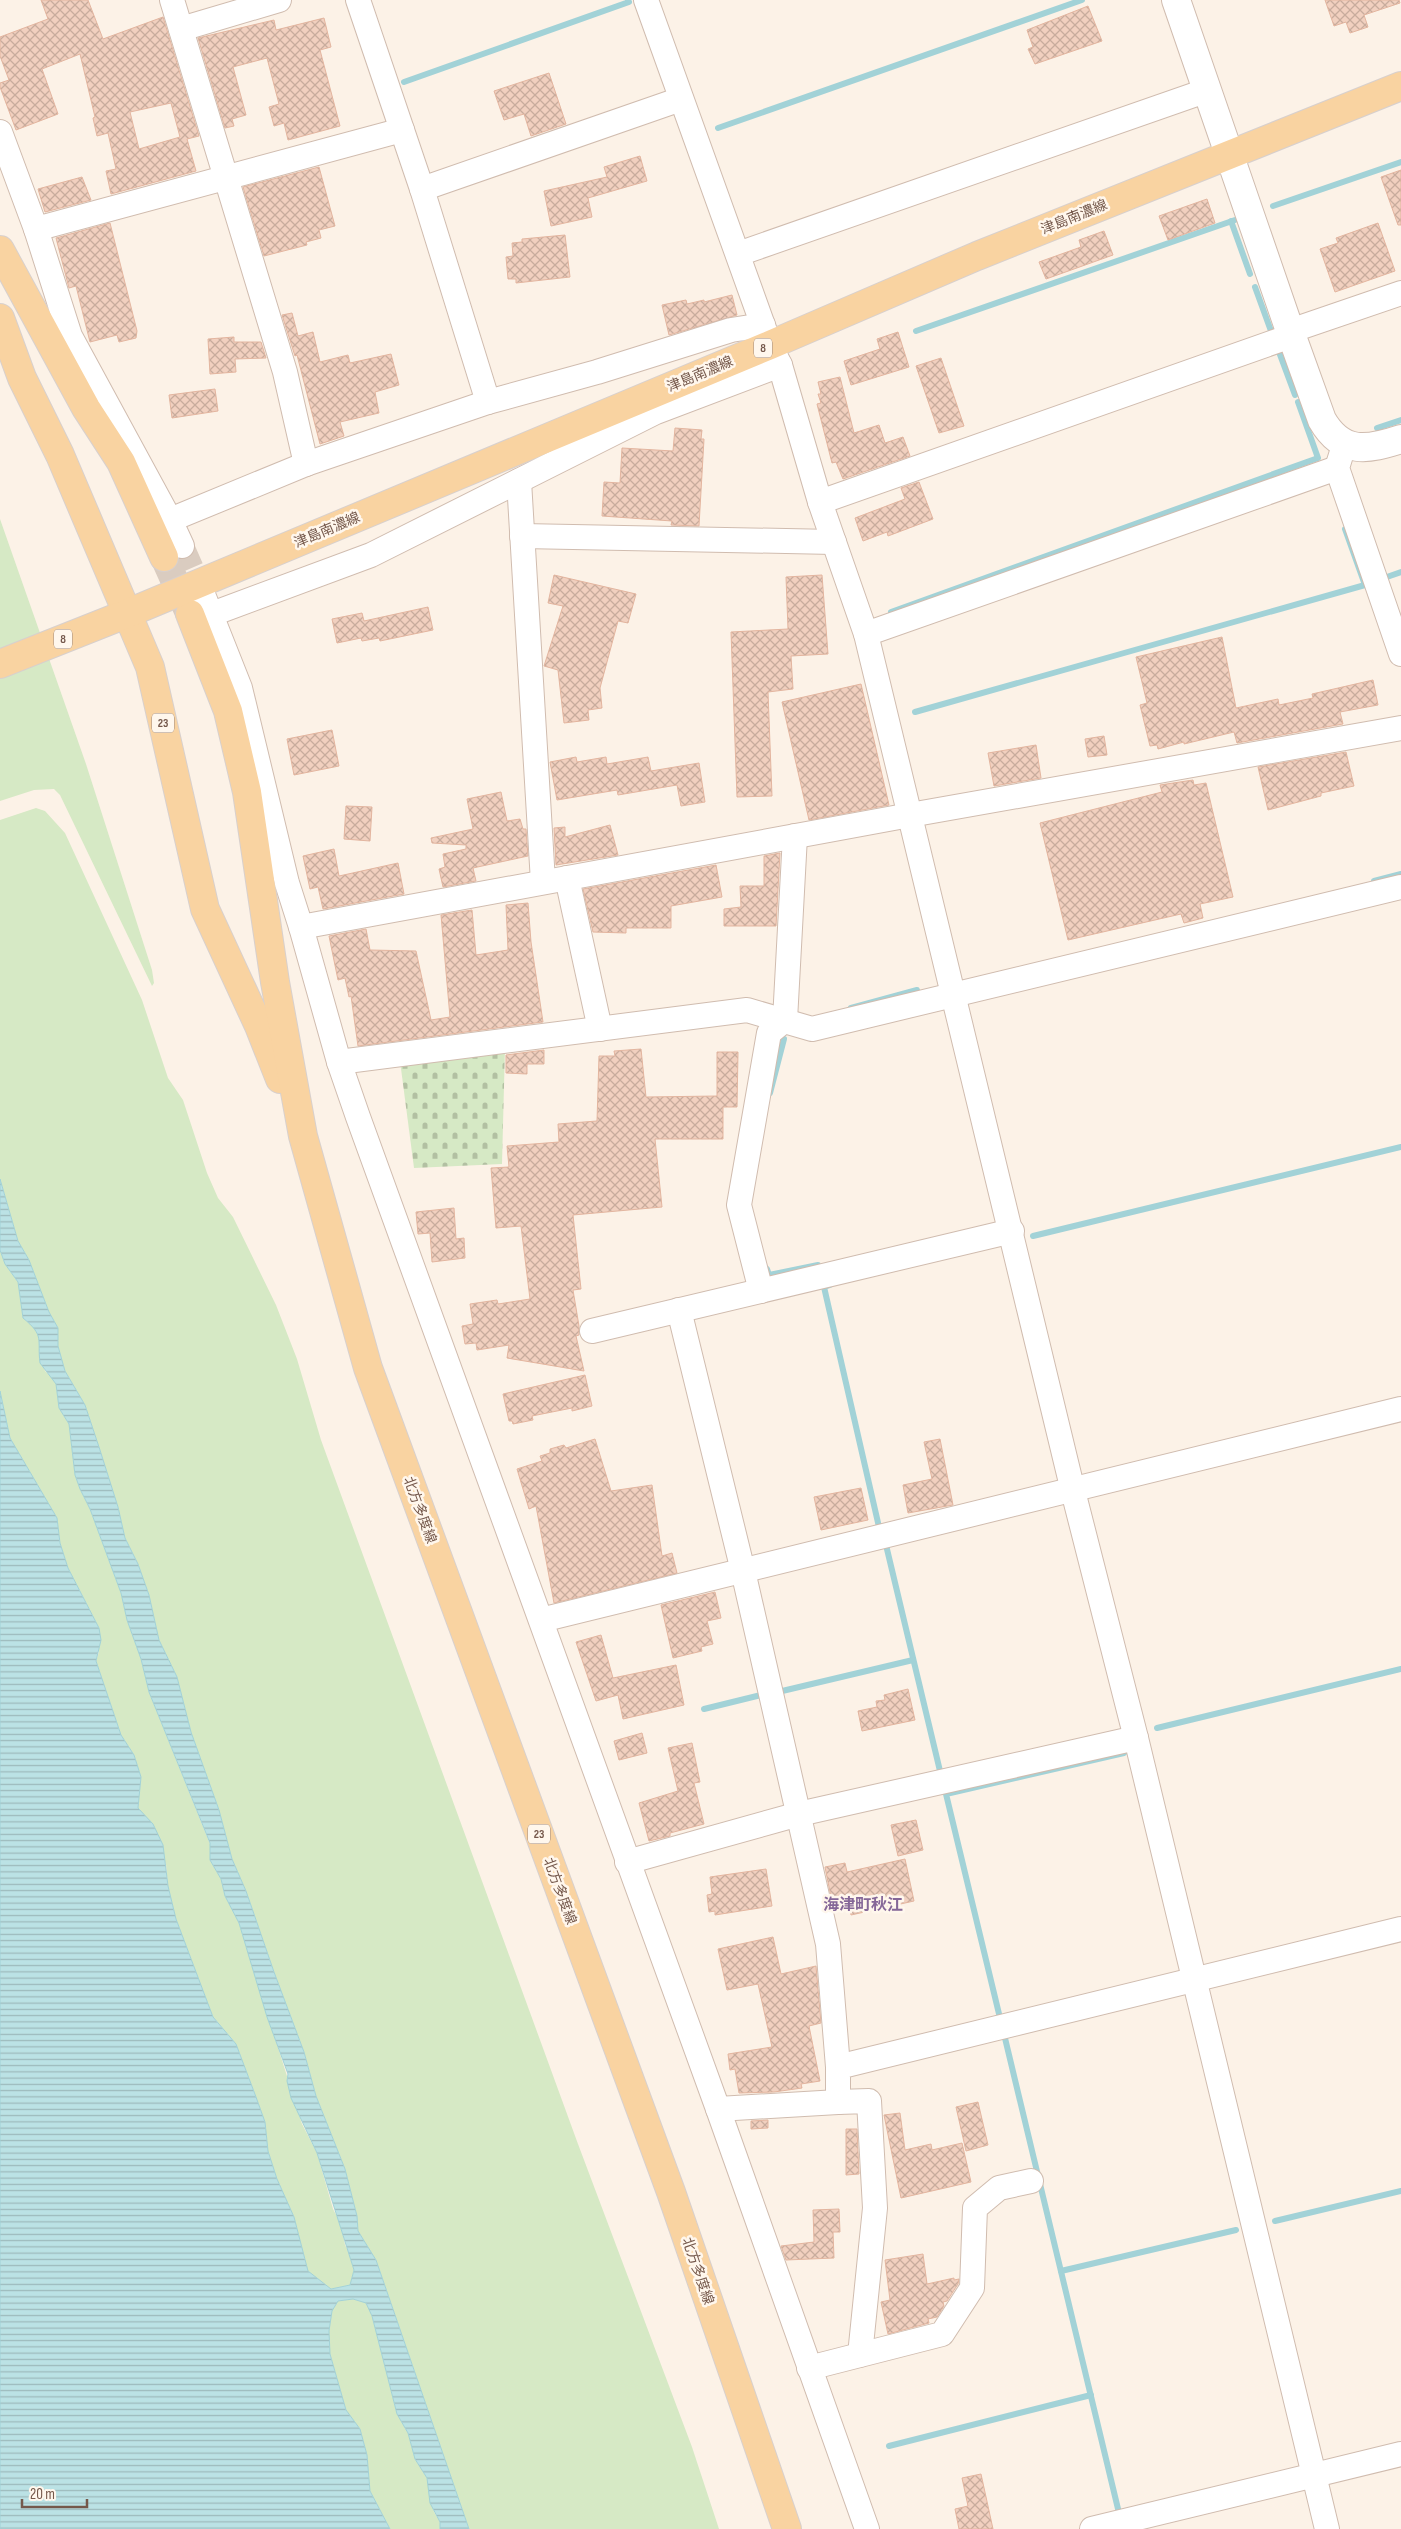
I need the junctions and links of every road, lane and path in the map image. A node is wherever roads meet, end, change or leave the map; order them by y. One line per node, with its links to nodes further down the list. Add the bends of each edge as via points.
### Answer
1 (172, 0): 6 (street)
2 (279, 0): 6 (street)
3 (358, 0): 10 (street)
4 (646, 0): 9 (street)
5 (1176, 0): 8 (street)
6 (181, 29): 13 (street)
7 (1401, 86): 12 (main road, 津島南濃線 / 8)
8 (1208, 90): 12 (street); 17 (street)
9 (681, 99): 14 (street); 17 (street)
10 (402, 130): 13 (street); 14 (street)
11 (0, 132): 15 (street)
12 (1230, 154): 20 (street); 21 (main road, 津島南濃線 / 8, via 977,256)
13 (225, 178): 15 (street); 25 (street, via 285,372)
14 (422, 189): 22 (street)
15 (36, 228): 28 (street, via 70,336)
16 (0, 250): 31 (main road, via 86,408)
17 (738, 254): 21 (street)
18 (1401, 293): 20 (street)
19 (0, 318): 33 (main road, 23, via 22,378 60,455)
20 (1290, 334): 24 (street, via 1322,420); 27 (street)
21 (771, 345): 22 (street, via 730,330); 26 (street, via 656,412); 27 (street); 33 (main road, 津島南濃線 / 8)
22 (488, 402): 25 (street)
23 (1401, 439): 24 (street)
24 (1341, 456): 35 (street); 36 (street)
25 (306, 464): 28 (street)
26 (519, 481): 29 (street); 34 (street, via 372,555)
27 (820, 502): 30 (street)
28 (170, 520): 31 (street)
29 (522, 536): 30 (street); 42 (street)
30 (834, 542): 35 (street)
31 (173, 552)
32 (200, 587): 34 (street)
33 (126, 614): 37 (main road, 津島南濃線 / 8); 49 (main road, 23, via 150,667 205,908 259,1026)
34 (201, 614): 44 (street, via 240,688 286,883); 49 (main road, via 247,792 275,982)
35 (866, 634): 39 (street)
36 (1401, 654)
37 (0, 664)
38 (1401, 728): 39 (street)
39 (910, 815): 40 (street); 45 (street)
40 (795, 836): 41 (street); 46 (street)
41 (567, 878): 42 (street); 47 (street)
42 (543, 882): 44 (street)
43 (1401, 887): 45 (street)
44 (301, 926): 48 (street)
45 (954, 995): 46 (street, via 812,1029); 50 (street)
46 (785, 1020): 47 (street, via 747,1010); 51 (street, via 769,1033 739,1205)
47 (600, 1029): 48 (street)
48 (339, 1062): 57 (street)
49 (303, 1136): 71 (main road, 北方多度線 / 23, via 368,1368 667,2183)
50 (1012, 1232): 51 (street); 55 (street)
51 (761, 1291): 52 (street)
52 (679, 1310): 53 (street); 56 (street)
53 (592, 1331)
54 (1401, 1410): 55 (street)
55 (1073, 1491): 56 (street); 58 (street)
56 (743, 1571): 57 (street); 59 (street)
57 (541, 1620): 60 (street)
58 (1136, 1738): 59 (street); 62 (street)
59 (799, 1814): 60 (street); 63 (street, via 828,1944)
60 (627, 1862): 65 (street)
61 (1401, 1929): 62 (street)
62 (1193, 1979): 63 (street); 70 (street)
63 (838, 2067): 64 (street)
64 (838, 2102): 65 (street); 67 (street, via 869,2101 874,2208)
65 (718, 2109): 68 (street)
66 (1032, 2181): 67 (street, via 999,2188 976,2208 972,2288 942,2334)
67 (860, 2355): 68 (street)
68 (809, 2368): 72 (street)
69 (1401, 2454): 70 (street)
70 (1314, 2476): 73 (street); 74 (street)
71 (786, 2529)
72 (867, 2529)
73 (1092, 2529)
74 (1327, 2529)

